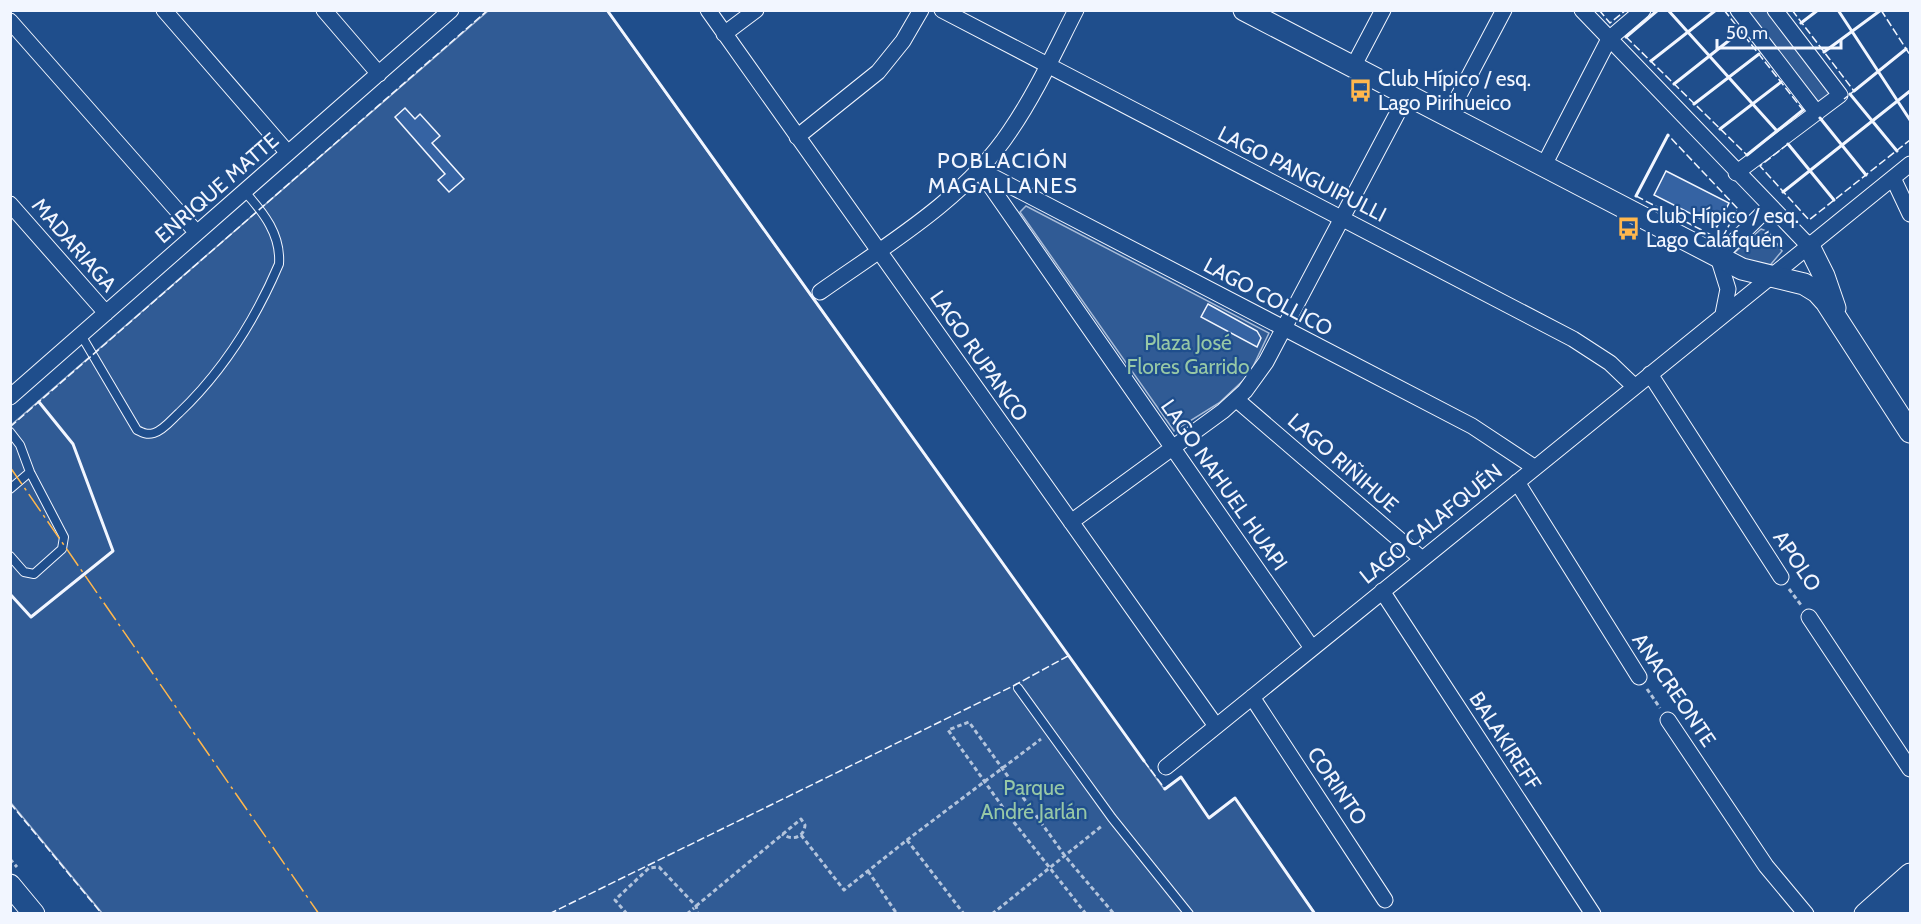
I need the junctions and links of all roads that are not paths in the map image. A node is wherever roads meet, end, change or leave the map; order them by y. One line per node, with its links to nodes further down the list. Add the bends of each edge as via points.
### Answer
1 (164, 10): 26 (street)
2 (324, 10): 21 (street)
3 (451, 10): 21 (street, ENRIQUE MATTE)
4 (708, 10): 17 (street, LAGO RUPANCO)
5 (756, 10): 17 (street)
6 (921, 10): 25 (street, via 878,72)
7 (942, 10): 19 (street, LAGO PANGUIPULLI)
8 (1076, 10): 19 (street)
9 (1383, 10): 20 (street)
10 (1504, 10): 24 (street)
11 (1582, 10): 18 (street)
12 (1643, 10): 18 (street)
13 (1738, 10): 23 (street)
14 (1775, 10): 23 (street, via 1840,95)
15 (1256, 13): 20 (main road)
16 (10, 21): 37 (street)
17 (724, 34): 25 (street, LAGO RUPANCO)
18 (1609, 39): 28 (street); 30 (street)
19 (1048, 65): 29 (street, via 1010,131); 36 (street, LAGO PANGUIPULLI)
20 (1353, 67): 22 (main road)
21 (380, 74): 26 (street, ENRIQUE MATTE)
22 (1407, 94): 24 (main road); 36 (street)
23 (1817, 113): 30 (street)
24 (1448, 116): 28 (main road)
25 (797, 137): 39 (street, LAGO RUPANCO)
26 (288, 153): 32 (street, ENRIQUE MATTE)
27 (1911, 164): 31 (street, LAGO CALAFQUÉN)
28 (1544, 165): 40 (main road)
29 (978, 169): 39 (street); 46 (street, LAGO COLLICO); 54 (street, LAGO NAHUEL HUAPI)
30 (1736, 172): 34 (street)
31 (1893, 178): 35 (street); 38 (street, LAGO CALAFQUÉN)
32 (244, 192): 37 (street, ENRIQUE MATTE); 47 (lane, via 261,209 274,232 280,248 279,264 216,374 165,426 146,434 137,430)
33 (10, 204): 43 (street, MADARIAGA)
34 (1770, 206): 38 (street); 40 (street)
35 (1911, 214)
36 (1342, 218): 46 (street); 49 (street, LAGO PANGUIPULLI, via 1591,348)
37 (197, 233): 43 (street, ENRIQUE MATTE)
38 (1809, 246): 41 (street, LAGO CALAFQUÉN); 45 (main road, via 1824,276)
39 (878, 251): 42 (street); 59 (street, LAGO RUPANCO)
40 (1718, 257): 41 (main road); 44 (street, via 1728,289)
41 (1770, 277): 44 (street, LAGO CALAFQUÉN); 45 (main road, via 1810,287)
42 (820, 292)
43 (106, 313): 47 (street, ENRIQUE MATTE)
44 (1723, 314): 48 (street, LAGO CALAFQUÉN)
45 (1838, 321): 53 (main road)
46 (1284, 329): 51 (street, via 1260,373); 55 (street, LAGO COLLICO, via 1472,426)
47 (81, 335): 50 (street, ENRIQUE MATTE)
48 (1650, 374): 49 (street, LAGO CALAFQUÉN); 62 (street, APOLO)
49 (1634, 386): 55 (street, LAGO CALAFQUÉN)
50 (11, 395)
51 (1237, 400): 54 (street); 61 (street, LAGO RIÑIHUE)
52 (10, 432): 56 (lane, via 20,445)
53 (1911, 432)
54 (1173, 448): 59 (street); 65 (street, LAGO NAHUEL HUAPI)
55 (1534, 467): 57 (street, LAGO CALAFQUÉN)
56 (30, 472): 58 (lane); 60 (lane, via 64,537 62,549 34,574 24,572)
57 (1517, 482): 61 (street, LAGO CALAFQUÉN); 66 (street, ANACREONTE)
58 (10, 489)
59 (1071, 522): 70 (street, LAGO RUPANCO)
60 (10, 556)
61 (1422, 559): 63 (street, LAGO CALAFQUÉN)
62 (1781, 576)
63 (1382, 591): 65 (street, LAGO CALAFQUÉN); 78 (street, BALAKIREFF)
64 (1809, 617): 72 (street, APOLO)
65 (1312, 648): 68 (street, LAGO CALAFQUÉN)
66 (1639, 677)
67 (1018, 688): 77 (lane, via 1112,818)
68 (1252, 697): 70 (street, LAGO CALAFQUÉN); 75 (street, CORINTO)
69 (1668, 720): 79 (street, ANACREONTE, via 1766,866)
70 (1216, 726): 71 (street, LAGO CALAFQUÉN)
71 (1166, 767)
72 (1911, 769)
73 (10, 885): 76 (main road)
74 (1903, 895): 80 (main road)
75 (1385, 900)
76 (34, 914)
77 (1189, 914)
78 (1593, 914)
79 (1806, 914)
80 (1865, 914)

